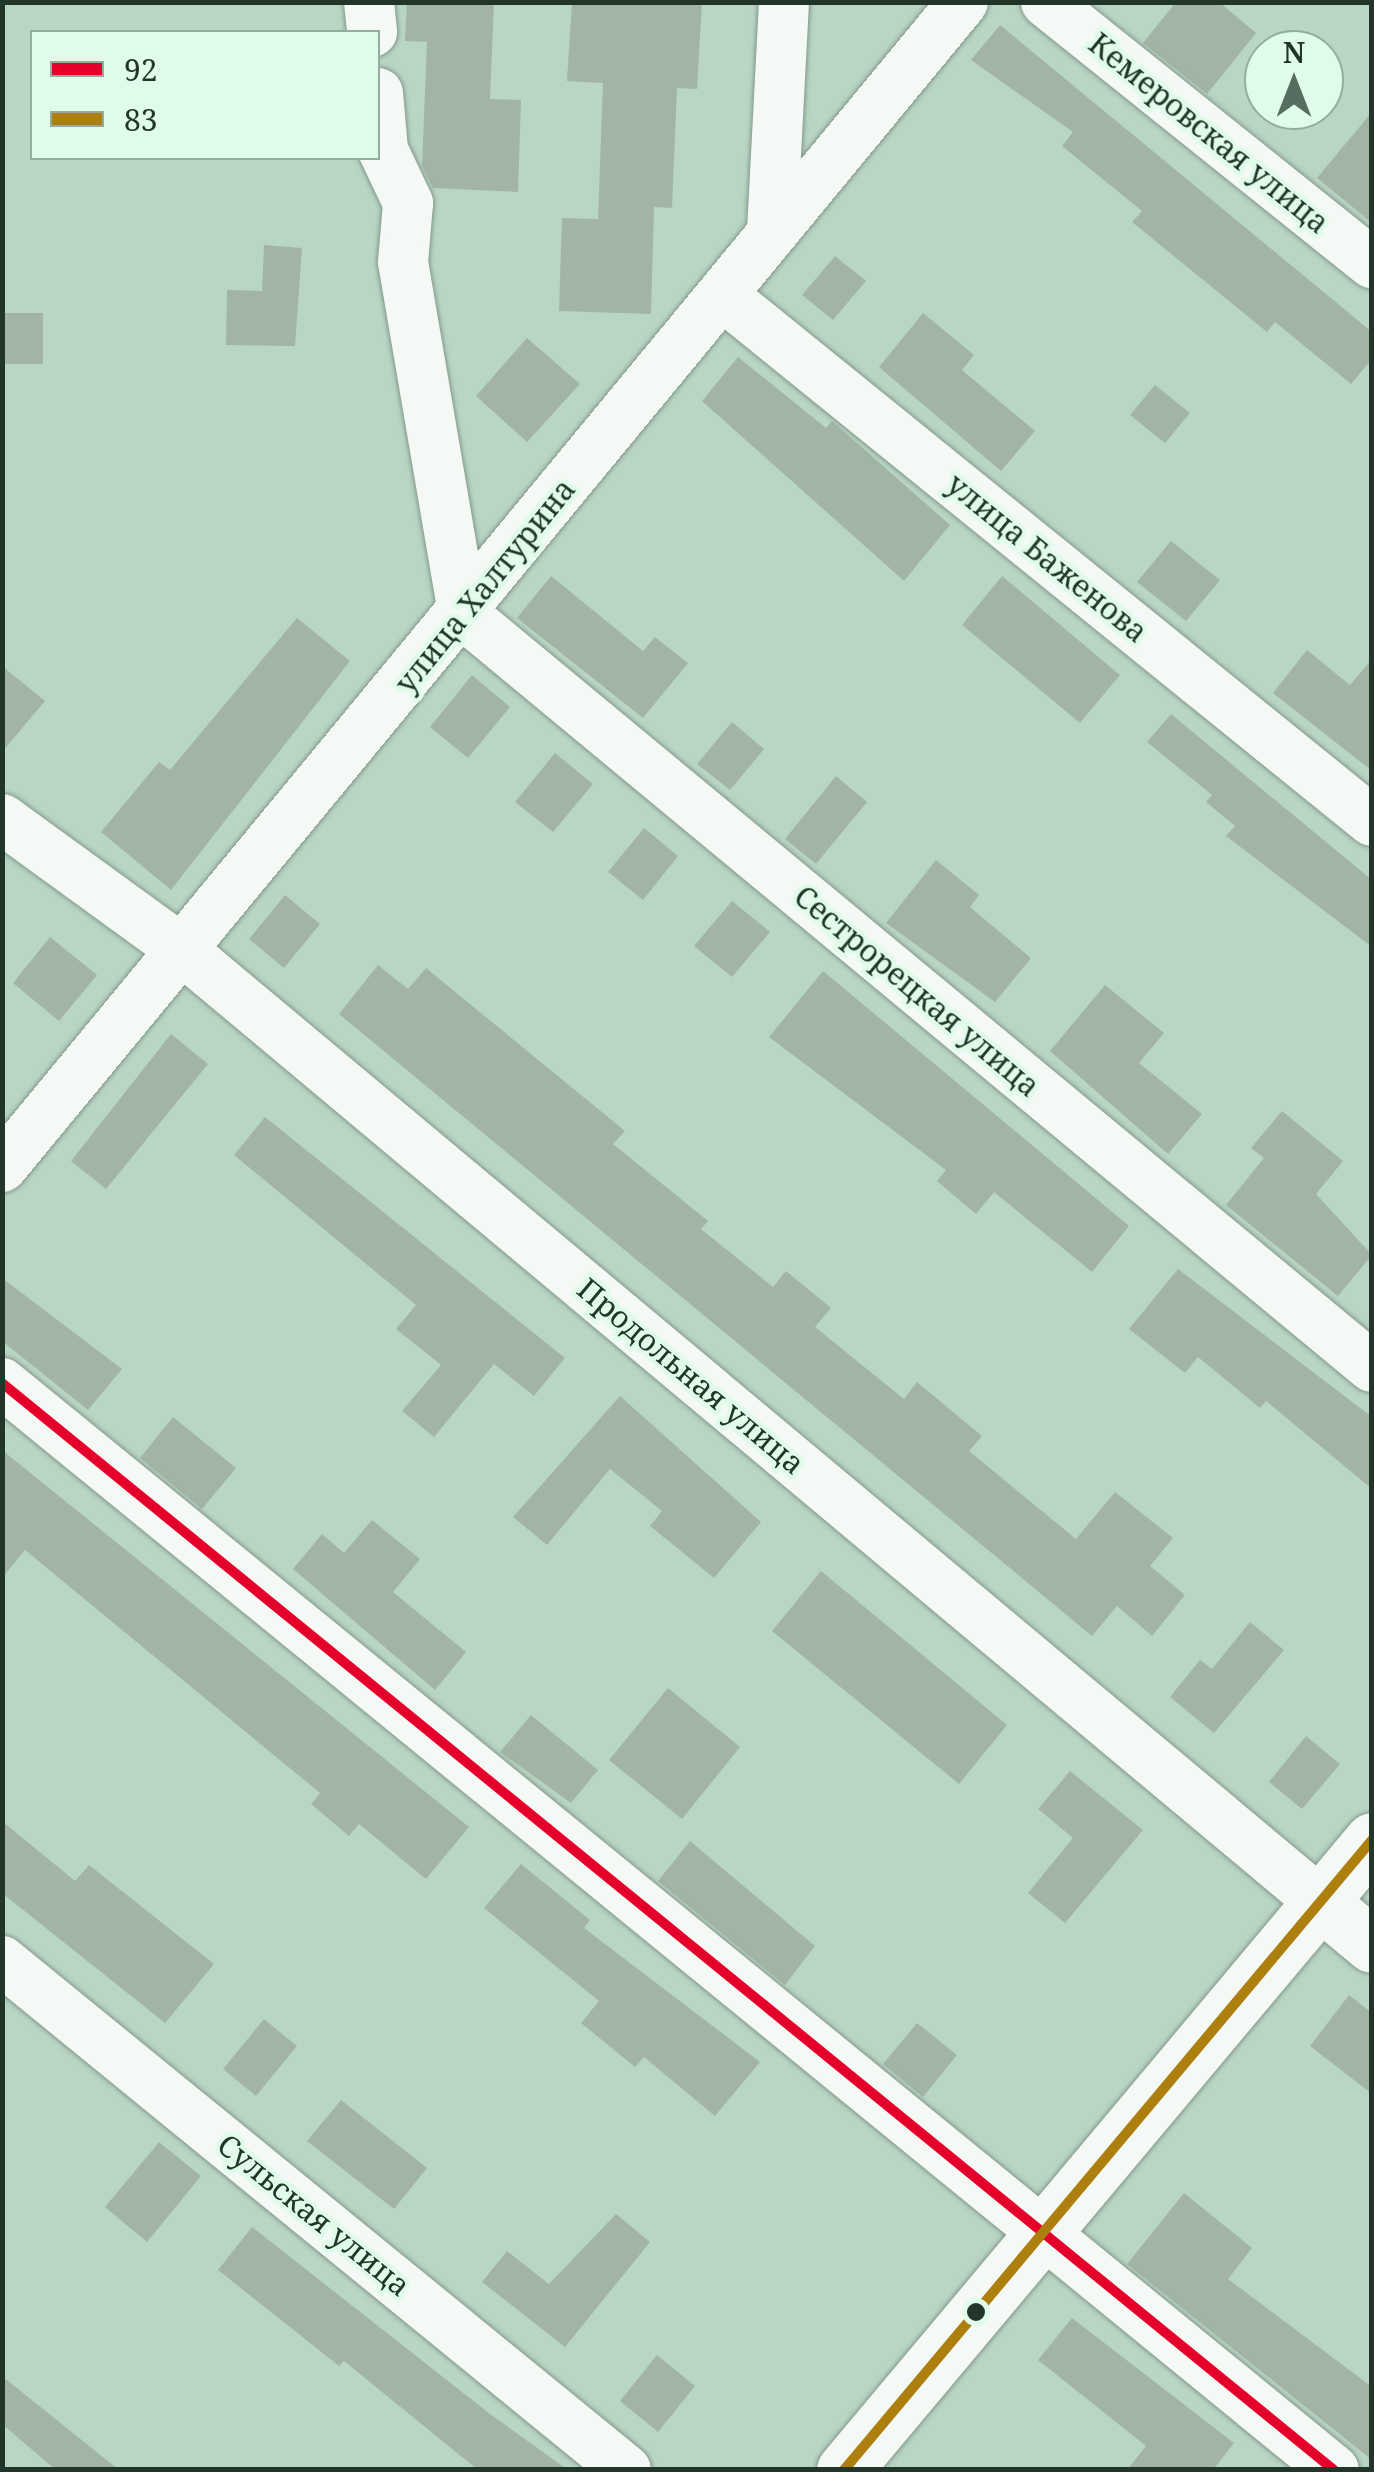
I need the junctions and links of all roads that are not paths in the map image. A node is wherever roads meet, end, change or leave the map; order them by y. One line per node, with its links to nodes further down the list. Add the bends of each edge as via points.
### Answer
1 (369, 2): 5 (street)
2 (784, 2): 7 (street)
3 (964, 2): 7 (street, улица Халтурина)
4 (1046, 2): 8 (street, Кемеровская улица)
5 (372, 30)
6 (380, 116): 10 (street, via 383,150 408,203 403,262)
7 (772, 231): 9 (street, улица Халтурина)
8 (1372, 263)
9 (722, 295): 10 (street, улица Халтурина); 12 (street, улица Баженова)
10 (463, 614): 13 (street, улица Халтурина); 15 (street, Сестрорецкая улица)
11 (2, 819): 13 (street, Продольная улица)
12 (1372, 821)
13 (182, 950): 14 (street, улица Халтурина); 18 (street, Продольная улица)
14 (2, 1167)
15 (1372, 1367)
16 (2, 1383): 21 (street)
17 (1372, 1840): 18 (main road)
18 (1318, 1900): 19 (main road, Продольная улица); 21 (main road)
19 (1372, 1945)
20 (2, 1961): 22 (street, Сульская улица)
21 (1046, 2238): 23 (main road); 24 (street)
22 (626, 2470)
23 (844, 2470)
24 (1334, 2470)

